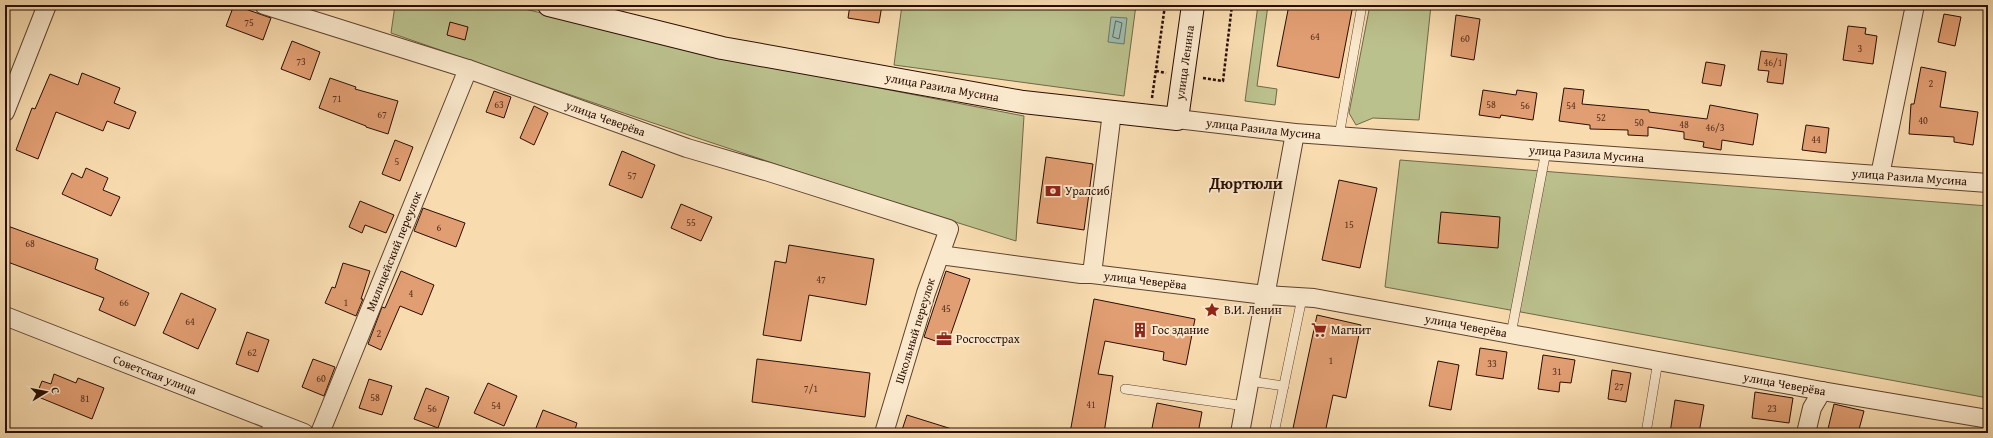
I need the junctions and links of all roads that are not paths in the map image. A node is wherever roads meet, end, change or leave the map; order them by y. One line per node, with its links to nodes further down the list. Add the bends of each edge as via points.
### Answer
1 (47, 5): 8 (street)
2 (264, 5): 7 (street, улица Чеверёва)
3 (549, 5): 9 (main road, улица Разила Мусина, via 722,48 1023,102)
4 (1193, 5): 10 (main road, улица Ленина)
5 (1362, 5): 12 (lane)
6 (1916, 5): 14 (street)
7 (468, 69): 16 (street, улица Чеверёва, via 687,148); 32 (street, Милицейский переулок)
8 (5, 112)
9 (1112, 112): 10 (main road, улица Разила Мусина); 18 (street)
10 (1177, 119): 11 (street, улица Разила Мусина)
11 (1295, 133): 12 (street, улица Разила Мусина); 19 (street)
12 (1339, 136): 13 (street, улица Разила Мусина)
13 (1546, 151): 14 (street, улица Разила Мусина); 22 (lane)
14 (1880, 175): 15 (street, улица Разила Мусина)
15 (1988, 183)
16 (949, 230): 17 (street, Школьный переулок)
17 (940, 255): 18 (street, улица Чеверёва); 33 (street, Школьный переулок)
18 (1092, 274): 19 (street, улица Чеверёва)
19 (1265, 295): 20 (street, улица Чеверёва); 24 (street)
20 (1302, 298): 22 (street, улица Чеверёва); 25 (lane)
21 (5, 316): 30 (street, Советская улица)
22 (1511, 334): 23 (street, улица Чеверёва)
23 (1658, 361): 27 (street, улица Чеверёва); 36 (lane)
24 (1249, 381): 25 (lane); 28 (street)
25 (1284, 386): 35 (lane)
26 (1125, 389): 28 (lane)
27 (1822, 391): 29 (street, улица Чеверёва); 37 (street, via 1812,408)
28 (1245, 406): 34 (street)
29 (1988, 419)
30 (268, 426): 31 (street, Советская улица)
31 (304, 433)
32 (320, 433)
33 (884, 433)
34 (1240, 433)
35 (1274, 433)
36 (1646, 433)
37 (1806, 433)

